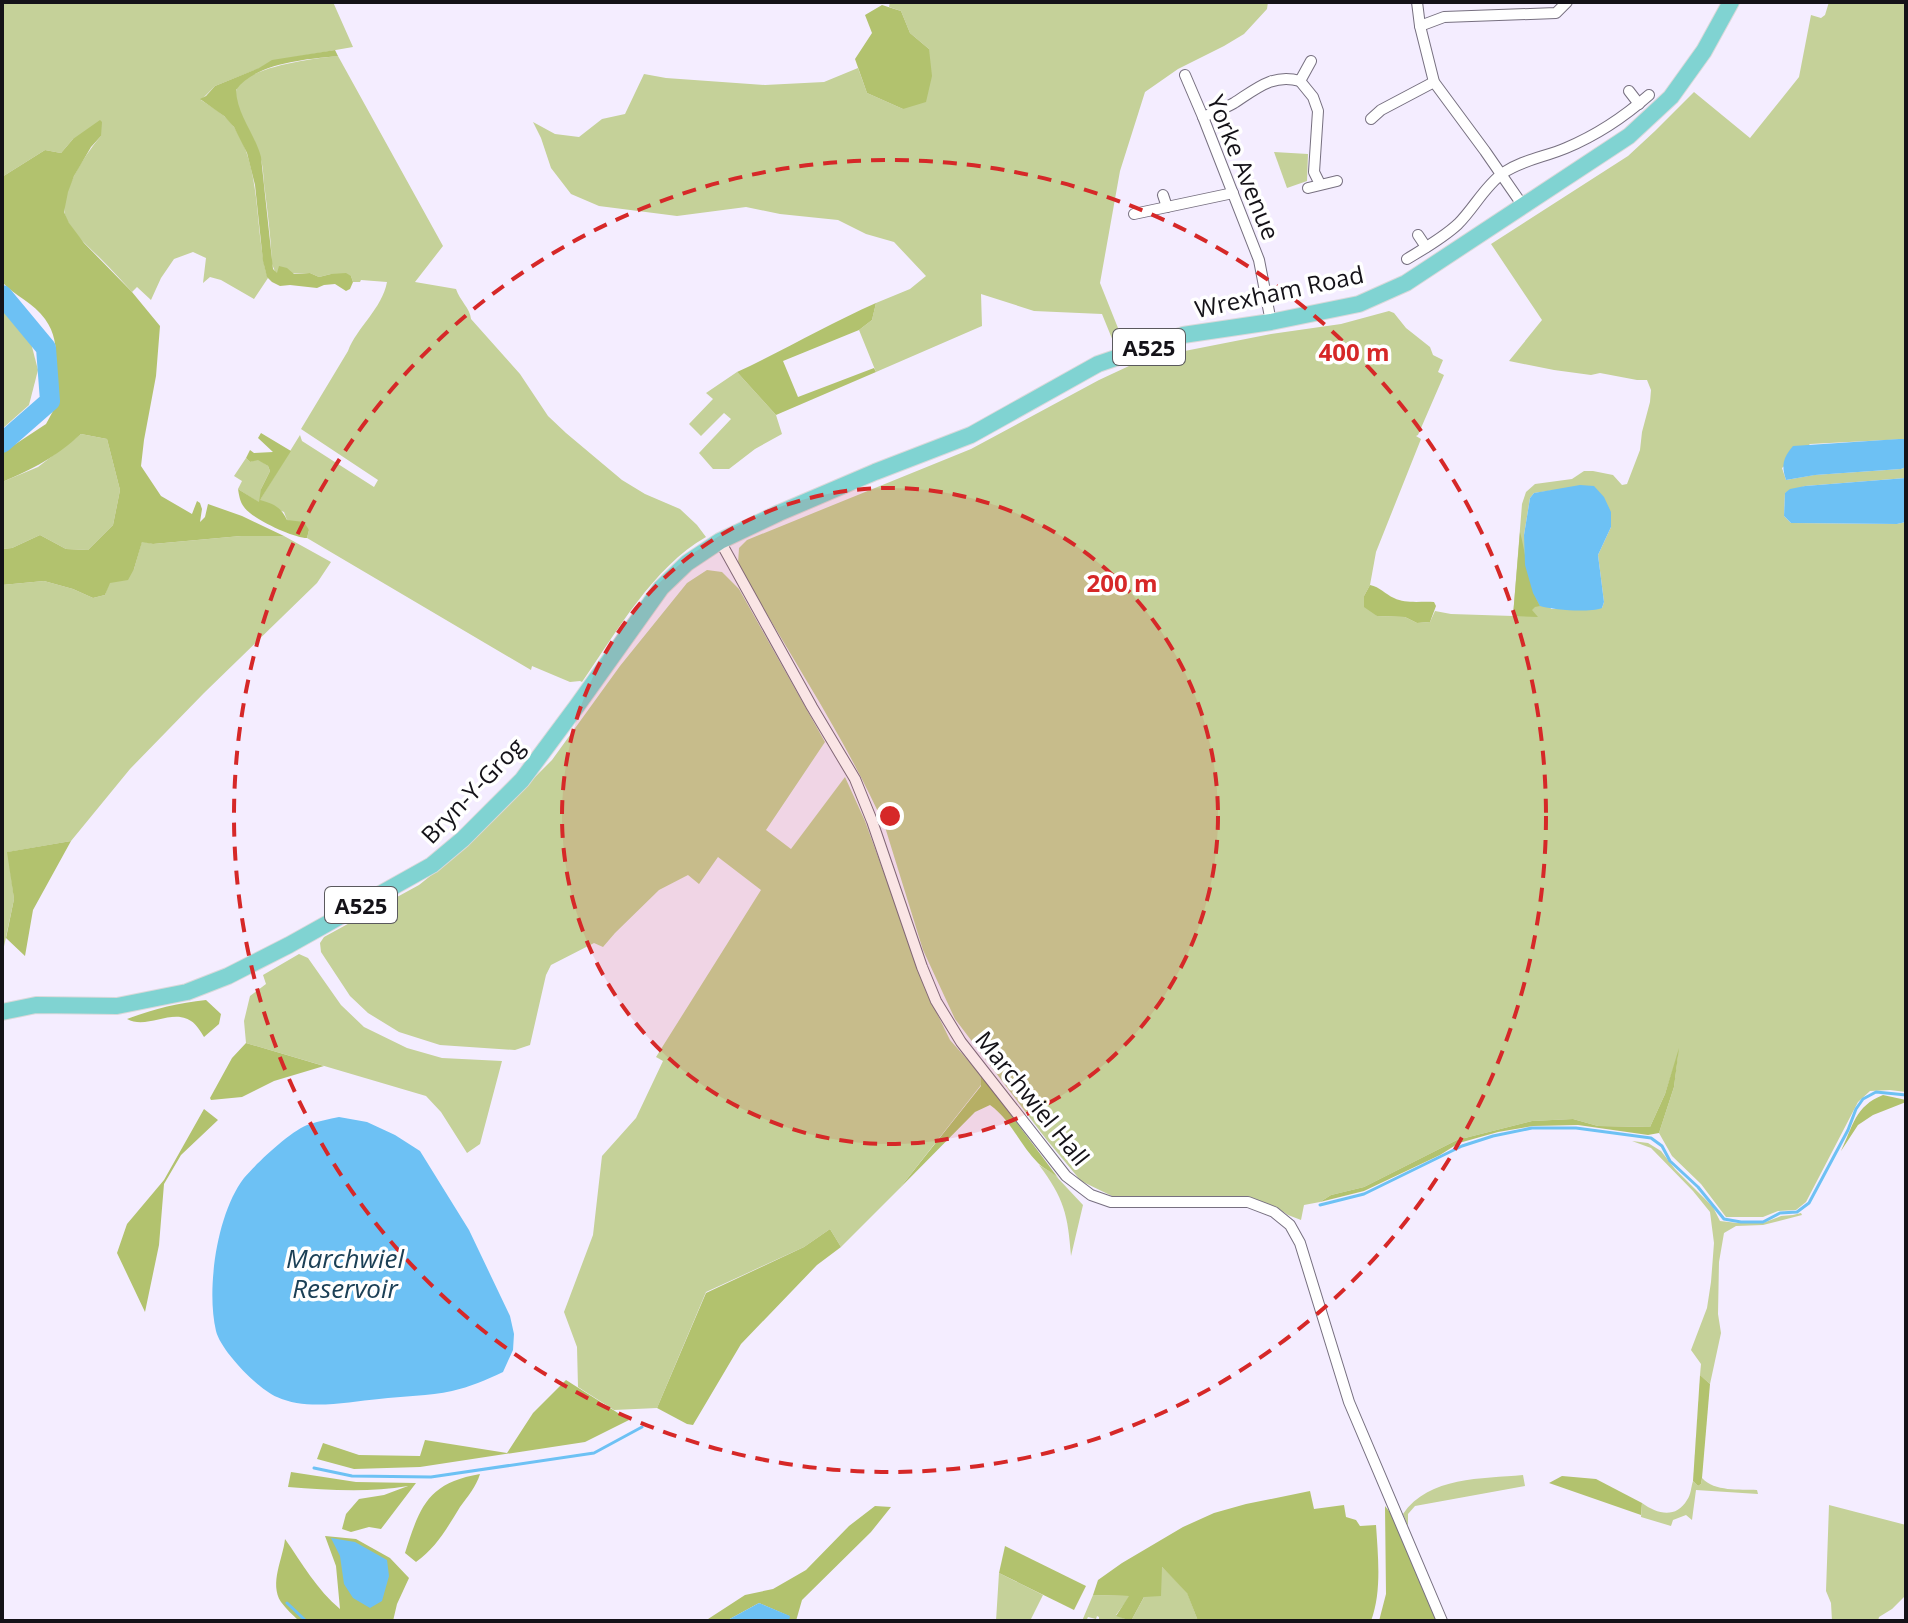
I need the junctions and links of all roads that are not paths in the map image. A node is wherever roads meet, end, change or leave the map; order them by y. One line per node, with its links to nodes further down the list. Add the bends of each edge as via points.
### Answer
1 (1417, 2): 4 (street)
2 (1567, 2): 4 (street, via 1556,13 1444,17)
3 (1731, 2): 20 (main road, Wrexham Road / A525, via 1671,97 1629,136)
4 (1420, 26): 8 (street)
5 (1311, 61): 7 (street)
6 (1185, 75): 12 (street, Yorke Avenue)
7 (1300, 81): 12 (street, via 1267,82); 16 (street, via 1318,111 1314,172)
8 (1434, 82): 13 (street, via 1379,105); 14 (street)
9 (1629, 91): 11 (street)
10 (1649, 95): 11 (street)
11 (1639, 104): 14 (street, via 1595,135)
12 (1203, 117): 18 (street, Yorke Avenue)
13 (1371, 119)
14 (1501, 174): 20 (street); 24 (street, via 1459,223)
15 (1337, 181): 16 (street)
16 (1320, 184): 17 (street)
17 (1308, 188)
18 (1233, 193): 21 (street); 26 (street, Yorke Avenue, via 1259,260)
19 (1163, 195): 21 (street)
20 (1523, 206): 26 (main road, Wrexham Road / A525, via 1406,283 1359,304)
21 (1167, 207): 22 (street)
22 (1134, 214)
23 (1418, 235): 24 (street)
24 (1426, 247): 25 (street)
25 (1407, 259)
26 (1271, 322): 27 (main road, Wrexham Road / A525, via 1183,335 1098,364 971,435)
27 (720, 541): 28 (main road, Bryn-Y-Grog / A525, via 661,588 522,780 432,865 289,945 187,992 117,1006 36,1005); 29 (street, Marchwiel Hall, via 855,779 936,1001 961,1042 1066,1176 1111,1202 1248,1202 1290,1225 1349,1402)
28 (2, 1012)
29 (1442, 1621)

